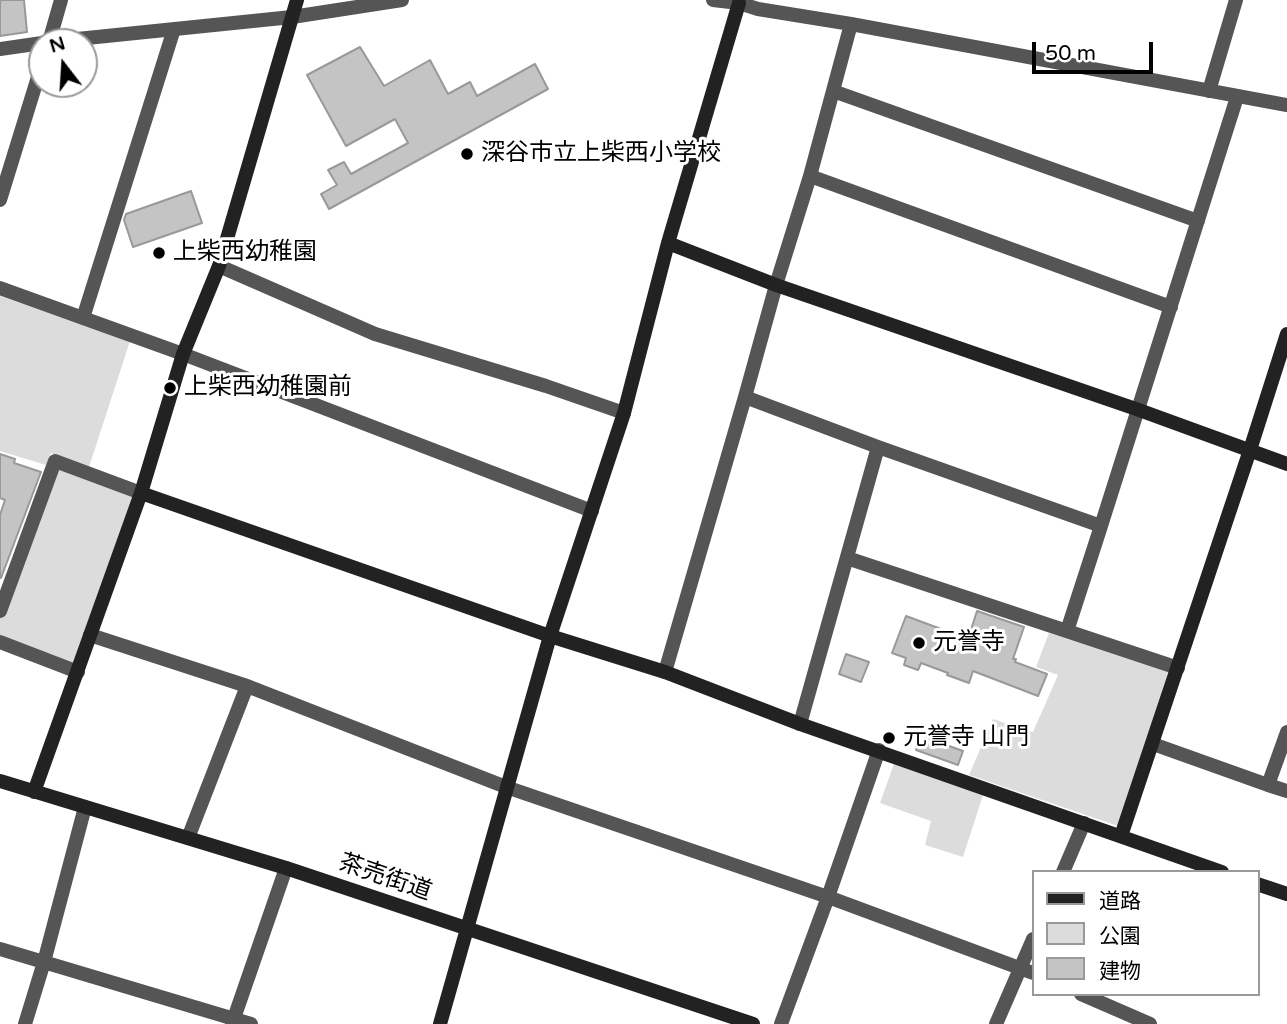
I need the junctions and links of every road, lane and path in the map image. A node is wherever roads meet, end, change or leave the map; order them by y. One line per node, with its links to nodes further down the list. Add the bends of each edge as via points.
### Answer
1 (61, 0): 10 (street)
2 (297, 0): 8 (street)
3 (402, 0): 8 (street)
4 (717, 0): 6 (street)
5 (1236, 0): 16 (street)
6 (739, 3): 7 (street); 23 (street)
7 (759, 4): 9 (street)
8 (292, 17): 11 (street); 24 (street)
9 (851, 24): 15 (street); 16 (street)
10 (52, 28)
11 (174, 29): 12 (street); 28 (street)
12 (98, 37)
13 (28, 45): 14 (street)
14 (0, 49)
15 (833, 91): 20 (street); 22 (street)
16 (1209, 91): 17 (street)
17 (1237, 97): 19 (street); 22 (street)
18 (32, 98): 21 (street)
19 (1287, 106)
20 (810, 176): 25 (street); 27 (street)
21 (0, 200)
22 (1198, 221): 27 (street)
23 (668, 243): 25 (street); 33 (street)
24 (219, 266): 30 (street); 33 (street, via 375,334)
25 (776, 285): 31 (street); 32 (street)
26 (0, 288): 28 (street)
27 (1171, 307): 32 (street)
28 (83, 318): 30 (street)
29 (1287, 334): 35 (street)
30 (183, 354): 37 (street); 38 (street)
31 (745, 397): 34 (street); 48 (street)
32 (1139, 410): 35 (street); 39 (street)
33 (624, 413): 38 (street)
34 (878, 447): 39 (street); 40 (street)
35 (1250, 450): 36 (street); 46 (street)
36 (1287, 464)
37 (141, 493): 41 (street, via 55,461); 43 (street); 44 (street)
38 (592, 511): 44 (street)
39 (1101, 526): 42 (street)
40 (846, 558): 42 (street); 50 (street)
41 (0, 611)
42 (1067, 631): 46 (street)
43 (90, 635): 47 (street); 49 (street)
44 (550, 636): 48 (street); 56 (street)
45 (0, 642): 47 (street)
46 (1178, 668): 52 (street)
47 (78, 672): 58 (street)
48 (665, 672): 50 (street)
49 (247, 686): 56 (street); 62 (street)
50 (800, 724): 53 (street)
51 (1287, 732): 55 (street)
52 (1153, 744): 55 (street); 61 (street)
53 (879, 750): 60 (street); 68 (street)
54 (0, 781): 58 (street, 茶売街道)
55 (1268, 785): 57 (street)
56 (506, 787): 68 (street); 69 (street)
57 (1287, 791)
58 (34, 792): 59 (street, 茶売街道)
59 (85, 807): 62 (street, 茶売街道); 72 (street)
60 (1084, 823): 61 (street); 64 (street)
61 (1121, 836): 65 (street)
62 (188, 838): 63 (street, 茶売街道)
63 (286, 868): 69 (street, 茶売街道); 75 (street)
64 (1064, 870)
65 (1217, 870)
66 (1259, 885): 67 (street)
67 (1287, 894)
68 (828, 897): 73 (street); 80 (street)
69 (466, 929): 78 (street); 79 (street, 茶売街道)
70 (1032, 944): 73 (street)
71 (0, 949): 72 (street)
72 (44, 962): 75 (street); 76 (street)
73 (1027, 971): 81 (street)
74 (1086, 996): 82 (street)
75 (233, 1021): 77 (street)
76 (25, 1024)
77 (251, 1024)
78 (440, 1024)
79 (753, 1024)
80 (781, 1024)
81 (996, 1024)
82 (1150, 1024)

